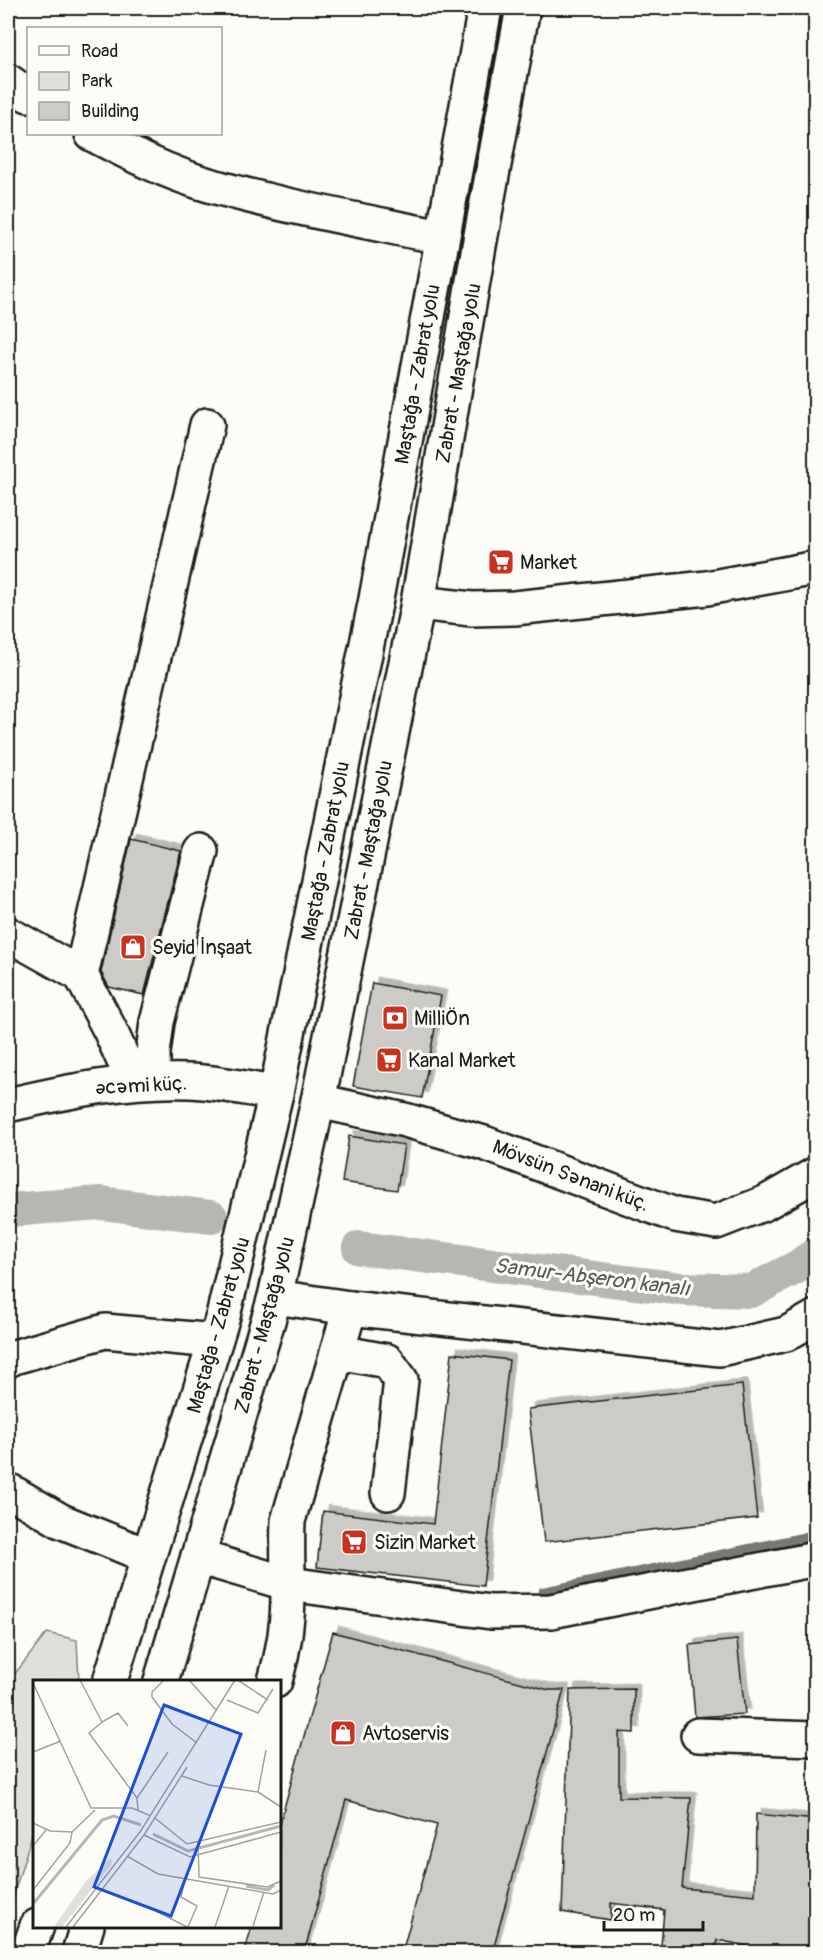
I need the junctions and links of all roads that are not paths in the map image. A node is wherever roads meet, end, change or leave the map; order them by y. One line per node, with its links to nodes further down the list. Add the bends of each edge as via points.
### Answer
1 (485, 8): 6 (street, Maştağa - Zabrat yolu)
2 (523, 8): 9 (street, Zabrat - Maştağa yolu)
3 (8, 81): 4 (street)
4 (27, 93)
5 (94, 135): 6 (street, via 137,158 208,185)
6 (441, 237): 14 (street, Maştağa - Zabrat yolu, via 376,599)
7 (207, 425): 12 (street)
8 (816, 568): 9 (street, via 707,588 514,608 472,609)
9 (418, 603): 15 (street, Zabrat - Maştağa yolu)
10 (201, 851): 13 (street)
11 (8, 934): 12 (street)
12 (81, 975): 13 (street)
13 (143, 1081): 14 (street, Əcəmi küç., via 192,1081); 16 (street, Əcəmi küç., via 66,1091)
14 (276, 1093): 15 (street, Əcəmi küç.); 21 (street, Maştağa - Zabrat yolu, via 232,1286)
15 (318, 1101): 17 (street, Mövsün Sənani küç., via 484,1143 675,1215 716,1222); 18 (street, Zabrat - Maştağa yolu)
16 (8, 1106)
17 (814, 1178)
18 (275, 1297): 19 (street); 27 (street, Zabrat - Maştağa yolu)
19 (350, 1308): 20 (street, via 720,1349 786,1334); 22 (street)
20 (816, 1317)
21 (215, 1341): 23 (street, via 105,1331); 26 (street, Maştağa - Zabrat yolu)
22 (338, 1352): 25 (street, via 387,1361 401,1380); 29 (street, via 288,1521)
23 (8, 1360)
24 (8, 1490): 26 (street, via 61,1521)
25 (388, 1493)
26 (148, 1556): 30 (street, Maştağa - Zabrat yolu)
27 (198, 1557): 29 (street); 31 (street, Zabrat - Maştağa yolu)
28 (816, 1559): 29 (street, via 551,1611 491,1612)
29 (289, 1584): 32 (street)
30 (110, 1680)
31 (160, 1680)
32 (275, 1680)
33 (698, 1736): 34 (street)
34 (816, 1739)
35 (36, 1927): 37 (street)
36 (87, 1927): 38 (street)
37 (28, 1953)
38 (79, 1953)

